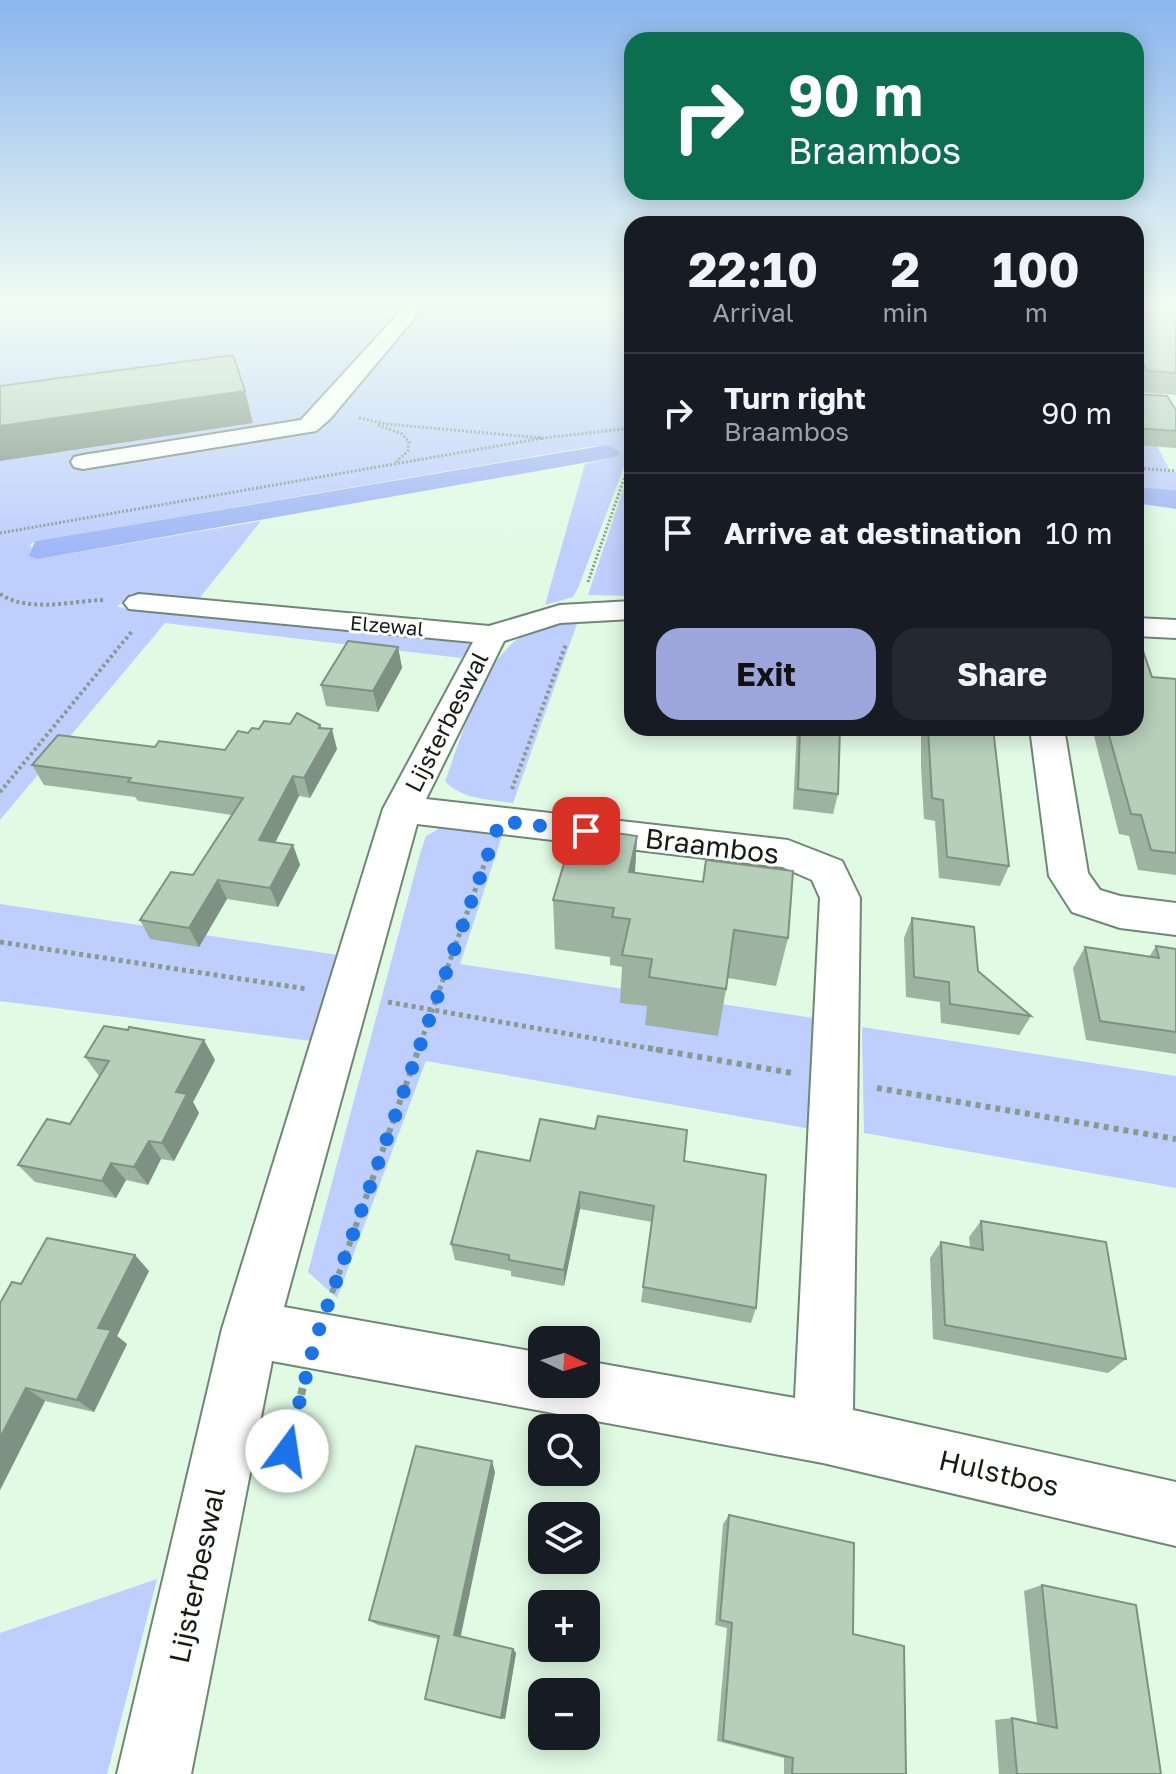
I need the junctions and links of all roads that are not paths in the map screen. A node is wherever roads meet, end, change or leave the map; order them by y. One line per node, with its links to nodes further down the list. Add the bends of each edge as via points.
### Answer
1 (346, 386): 2 (street, via 308,426)
2 (83, 462)
3 (146, 603): 7 (street, Elzewal)
4 (624, 610): 7 (street, Elzewal, via 578,609 532,618)
5 (1144, 627): 6 (street)
6 (1176, 629)
7 (492, 635): 9 (street, Lijsterbeswal)
8 (1048, 736): 10 (street, via 1069,876 1077,889 1086,901 1120,912)
9 (402, 809): 11 (street); 14 (street, Braambos, via 788,854 828,871 840,898)
10 (1176, 919)
11 (250, 1329): 12 (street); 16 (street, Lijsterbeswal)
12 (528, 1379)
13 (600, 1393): 14 (street)
14 (823, 1433): 15 (street, Hulstbos)
15 (1176, 1514)
16 (154, 1774)

